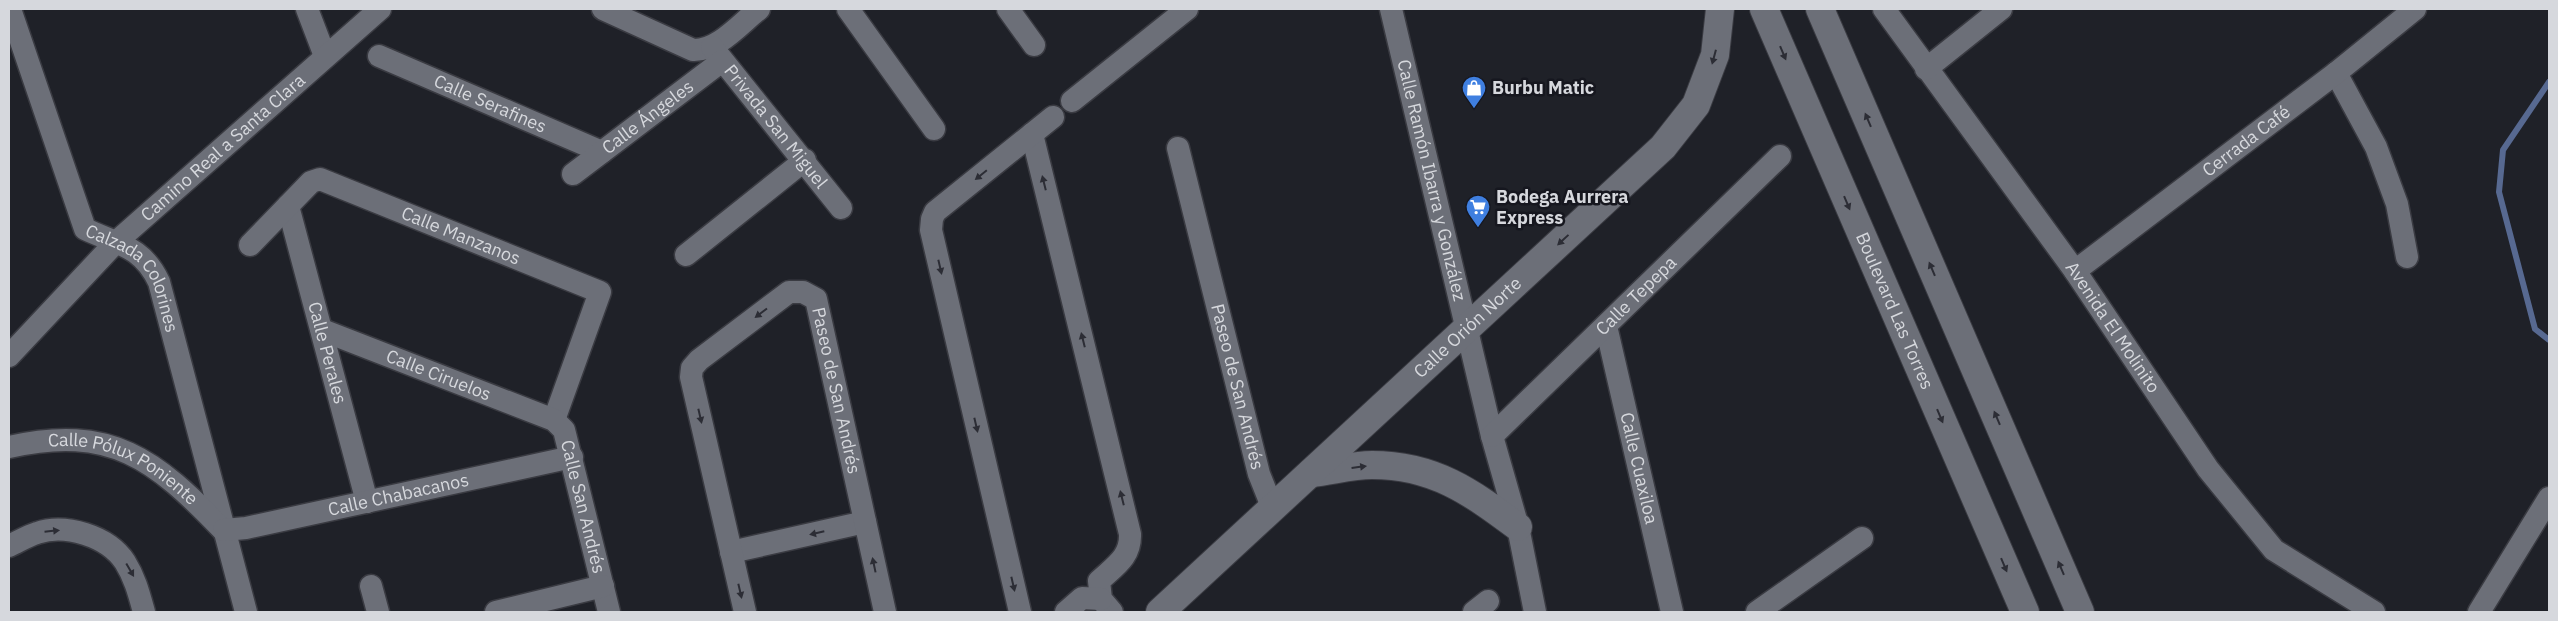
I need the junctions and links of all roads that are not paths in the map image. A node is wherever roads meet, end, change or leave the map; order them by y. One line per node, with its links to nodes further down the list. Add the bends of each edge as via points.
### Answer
1 (10, 9): 33 (street, Calzada Colorines, via 85,229)
2 (307, 9): 18 (street)
3 (380, 9): 18 (street, Camino Real a Santa Clara)
4 (604, 9): 17 (street, via 692,50)
5 (759, 9): 17 (street, Calle Ángeles)
6 (848, 9): 24 (street)
7 (1008, 9): 16 (street)
8 (1187, 9): 22 (street)
9 (1391, 9): 40 (street, Calle Ramón Ibarra y González)
10 (1720, 9): 40 (main road, Calle Orión Norte, one-way to 40, via 1715,55 1696,105 1662,147)
11 (1764, 9): 72 (main road, Boulevard Las Torres, one-way to 72)
12 (1820, 9): 73 (main road, one-way to 12)
13 (1884, 9): 20 (street, Avenida El Molinito)
14 (2002, 9): 20 (street)
15 (2415, 9): 21 (street, Cerrada Café)
16 (1034, 45)
17 (717, 54): 27 (street, Calle Ángeles); 29 (street, Privada San Miguel)
18 (326, 56): 33 (street, Camino Real a Santa Clara)
19 (379, 56): 27 (street, Calle Serafines)
20 (1926, 68): 37 (street, Avenida El Molinito)
21 (2336, 73): 36 (street, via 2376,147 2397,204); 37 (street, Cerrada Café)
22 (1072, 101)
23 (1053, 117): 25 (street)
24 (934, 129)
25 (1032, 134): 59 (street, one-way to 25, via 1125,557 1131,546 1130,534); 67 (street, one-way to 67, via 935,212 931,230)
26 (1178, 148): 50 (street, Paseo de San Andrés, via 1259,474)
27 (602, 152): 30 (street, Calle Ángeles)
28 (1780, 156): 39 (street, Calle Tepepa)
29 (805, 160): 32 (street, Privada San Miguel); 35 (street)
30 (574, 174)
31 (288, 206): 34 (street); 38 (street, Calle Manzanos, via 311,182 320,179); 41 (street, Calle Perales)
32 (841, 208)
33 (114, 243): 42 (street, Camino Real a Santa Clara); 53 (street, Calzada Colorines, via 135,250 152,268 159,282)
34 (250, 246)
35 (686, 256)
36 (2407, 257)
37 (2075, 271): 74 (street, Avenida El Molinito, via 2208,469 2274,550)
38 (600, 292): 43 (street, Calle San Andrés)
39 (1606, 326): 44 (street, Calle Tepepa); 70 (street, Calle Cuaxiloa)
40 (1468, 329): 44 (street, Calle Ramón Ibarra y González); 47 (main road, Calle Orión Norte)
41 (322, 330): 43 (street, Calle Ciruelos); 49 (street, Calle Perales)
42 (9, 356)
43 (554, 420): 46 (street, Calle San Andrés, via 564,430)
44 (1492, 436): 52 (street, Calle Ramón Ibarra y González)
45 (9, 447): 53 (street, Calle Pólux Poniente, via 40,440 76,438 113,446 167,475)
46 (572, 457): 49 (street, Calle Chabacanos); 58 (street, Calle San Andrés)
47 (1311, 473): 50 (main road, Calle Orión Norte); 52 (main road, one-way to 52, via 1372,465 1425,472 1471,493)
48 (2549, 498): 75 (street)
49 (367, 502): 53 (street, Calle Chabacanos)
50 (1272, 509): 68 (main road, Calle Orión Norte)
51 (865, 522): 56 (street, one-way to 56); 56 (street, Paseo de San Andrés, one-way to 56, via 816,299 803,292 789,292 692,368 691,377); 66 (street, Paseo de San Andrés, one-way to 51)
52 (1518, 527): 69 (street, Calle Ramón Ibarra y González)
53 (224, 530): 61 (street, Calzada Colorines)
54 (1862, 538): 71 (street)
55 (9, 546): 60 (street, one-way to 60, via 51,530 74,531 98,540 123,559 136,581)
56 (731, 552): 65 (street, Paseo de San Andrés, one-way to 65)
57 (371, 586): 62 (street)
58 (603, 586): 63 (street); 64 (street, Calle San Andrés)
59 (1092, 600)
60 (144, 612)
61 (246, 612)
62 (378, 612)
63 (496, 612)
64 (609, 612)
65 (745, 612)
66 (884, 612)
67 (1020, 612)
68 (1160, 612)
69 (1535, 612)
70 (1672, 612)
71 (1757, 612)
72 (2025, 612)
73 (2080, 612)
74 (2374, 612)
75 (2479, 612)

